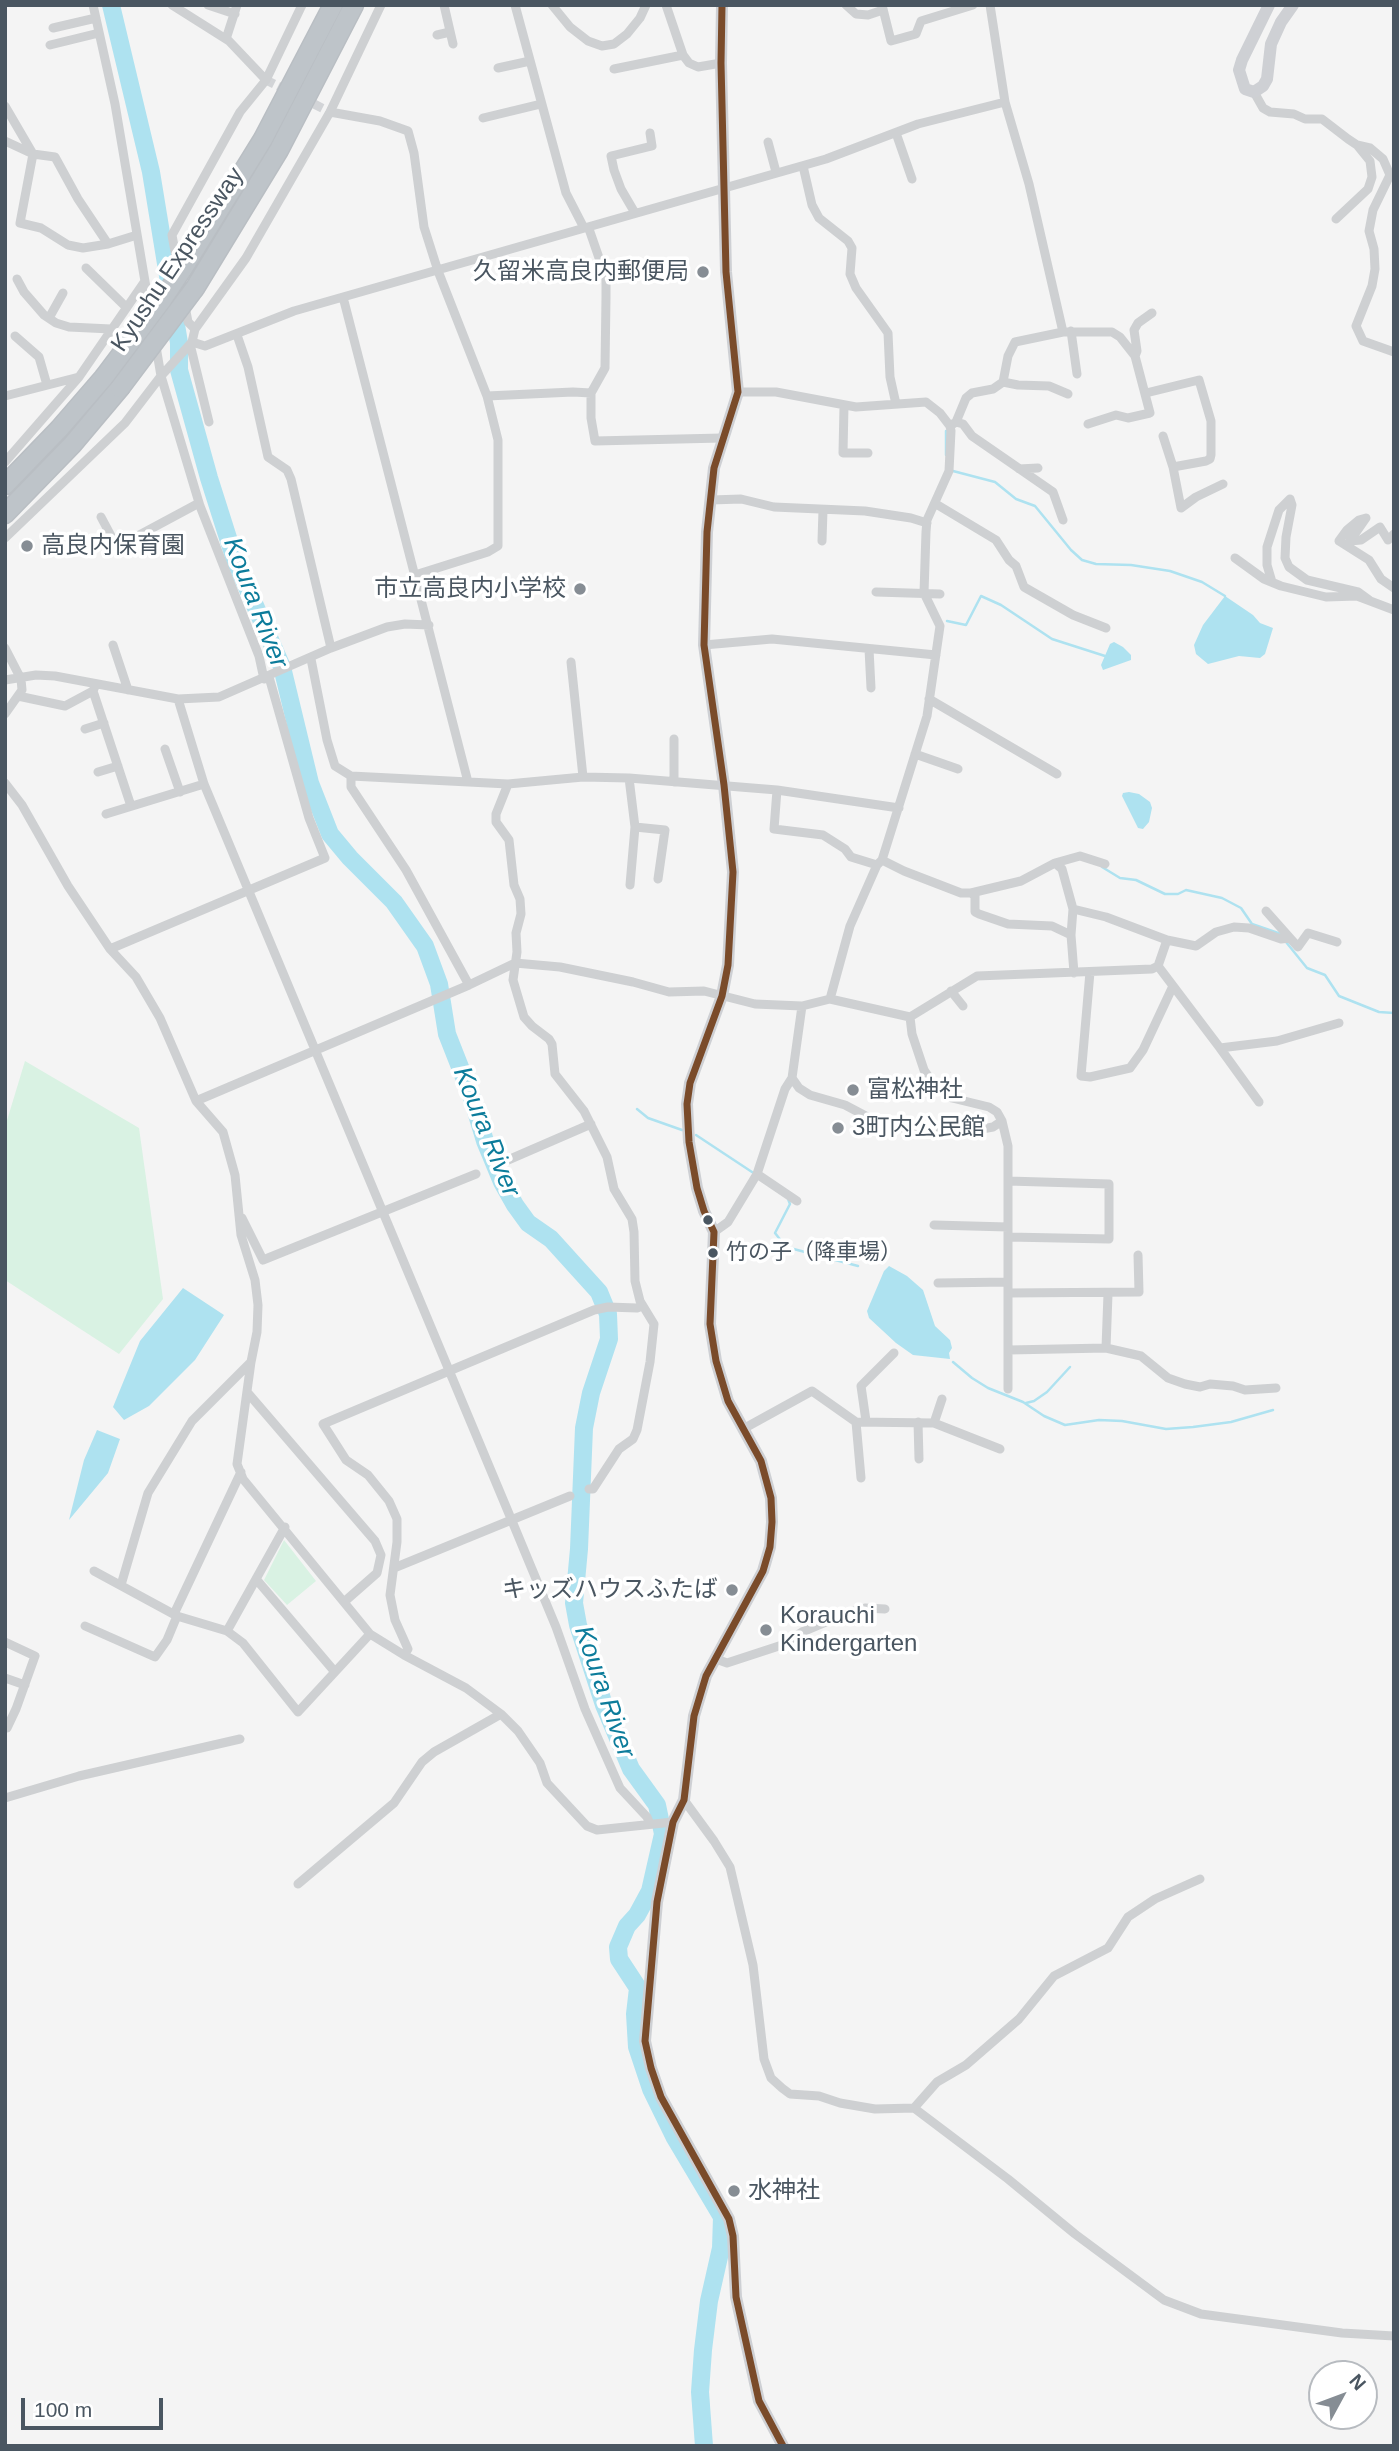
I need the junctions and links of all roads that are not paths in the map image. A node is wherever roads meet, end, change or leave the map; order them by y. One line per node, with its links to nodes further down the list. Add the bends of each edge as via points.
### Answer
1 (93, 5): 22 (street)
2 (172, 5): 23 (street)
3 (202, 5): 23 (street)
4 (208, 5): 21 (street)
5 (302, 5): 36 (street)
6 (333, 5): 99 (highway, Kyushu Expressway, bridge, via 263,139 162,300 104,377)
7 (354, 5): 104 (highway, Kyushu Expressway, bridge, via 279,150 195,288 120,388)
8 (381, 5): 41 (street)
9 (444, 5): 25 (street)
10 (515, 5): 32 (street)
11 (552, 5): 12 (street, via 570,27 602,46 627,34)
12 (646, 5)
13 (666, 5): 31 (street)
14 (722, 5): 33 (main road)
15 (846, 5): 20 (street, via 856,14 868,15)
16 (973, 5): 20 (street, via 921,21 916,34 891,41)
17 (990, 5): 38 (street)
18 (1269, 5): 37 (main road, via 1239,70 1245,89)
19 (1293, 5): 37 (main road, via 1271,44 1267,79)
20 (882, 8)
21 (236, 10): 28 (street)
22 (96, 18): 24 (street); 26 (street)
23 (196, 20): 28 (street)
24 (53, 28)
25 (450, 32): 27 (street); 29 (street)
26 (99, 33): 30 (street); 56 (street)
27 (437, 35)
28 (226, 39): 36 (street)
29 (453, 44)
30 (50, 45)
31 (683, 55): 33 (street, via 698,67); 35 (street)
32 (530, 61): 34 (street); 39 (street)
33 (721, 63): 52 (main road)
34 (498, 68)
35 (614, 69)
36 (266, 80): 68 (street, via 240,112 172,235 188,322)
37 (1254, 93): 47 (street, via 1270,112 1322,119)
38 (1005, 102): 44 (street); 69 (street)
39 (541, 104): 42 (street); 55 (street, via 566,193)
40 (5, 106): 48 (street)
41 (331, 112): 59 (street, via 408,131 424,227); 68 (street, via 246,258)
42 (483, 118)
43 (650, 133): 53 (street, via 652,146 611,156 621,189)
44 (896, 133): 49 (street); 51 (street)
45 (5, 141): 48 (street)
46 (768, 142): 50 (street)
47 (1357, 145): 54 (street, via 1370,161 1372,177 1368,189); 73 (street, via 1370,148 1383,159 1390,175 1373,210 1369,231 1375,269 1356,326 1363,341)
48 (33, 154): 57 (street, via 55,157); 57 (street, via 20,223 41,228 68,245)
49 (803, 166): 50 (street); 86 (street, via 819,218 848,241 852,248 850,274 856,288 888,333)
50 (776, 172): 52 (street)
51 (912, 179)
52 (725, 187): 53 (street); 80 (main road, via 726,272)
53 (635, 213): 55 (street)
54 (1336, 219)
55 (587, 228): 59 (street); 81 (street, via 606,278 605,368)
56 (137, 235): 57 (street); 61 (street)
57 (108, 244)
58 (86, 268): 64 (street)
59 (438, 271): 63 (street); 85 (street)
60 (17, 279): 66 (street, via 23,292)
61 (145, 281): 64 (street); 76 (street)
62 (63, 293): 66 (street)
63 (343, 298): 70 (street, via 294,311); 112 (street)
64 (126, 307): 67 (street)
65 (1152, 313): 74 (street, via 1134,330)
66 (49, 318): 67 (street, via 69,327)
67 (111, 329): 77 (street)
68 (195, 329): 72 (street)
69 (1067, 331): 74 (street, via 1112,332); 75 (street); 78 (street, via 1015,342)
70 (237, 335): 72 (street, via 205,346); 125 (street, via 268,457 291,479)
71 (15, 336): 79 (street, via 39,357)
72 (190, 344): 76 (street); 88 (street)
73 (1394, 352)
74 (1135, 356): 82 (street)
75 (1077, 373)
76 (161, 376): 101 (street); 108 (street, via 125,423)
77 (79, 377): 79 (street); 94 (street)
78 (1003, 382): 83 (street, via 1049,386); 89 (street, via 966,398)
79 (47, 385): 84 (street)
80 (738, 392): 87 (street, via 776,392); 92 (main road)
81 (592, 393): 85 (street); 92 (street, via 594,441)
82 (1146, 393): 90 (street, via 1150,413 1128,418 1116,415); 95 (street, via 1199,380 1211,421 1210,459)
83 (1068, 394)
84 (5, 396)
85 (487, 396): 112 (street, via 498,440 498,546)
86 (895, 404): 87 (street); 89 (street, via 926,402)
87 (844, 406): 93 (street, via 843,453)
88 (209, 422)
89 (953, 424): 97 (street, via 963,424 972,436); 102 (street, via 949,471)
90 (1088, 424)
91 (1163, 436): 95 (street)
92 (722, 438): 100 (main road)
93 (868, 453)
94 (5, 462)
95 (1173, 467): 98 (street, via 1181,508)
96 (1038, 468): 97 (street)
97 (1019, 470): 106 (street, via 1053,492)
98 (1223, 484)
99 (5, 485)
100 (711, 500): 103 (street, via 741,499 774,507); 123 (main road)
101 (199, 503): 105 (street, via 117,547); 130 (street)
102 (936, 504): 107 (street); 121 (street, via 996,540 1016,566 1024,587)
103 (823, 510): 107 (street, via 865,511); 110 (street)
104 (5, 514)
105 (100, 517)
106 (1063, 520)
107 (927, 523): 116 (street)
108 (5, 538)
109 (1392, 538): 114 (street, via 1380,527 1361,540 1350,541 1366,518 1339,541 1369,560 1381,579)
110 (822, 541)
111 (1235, 558): 113 (street)
112 (415, 575): 120 (street)
113 (1272, 582): 118 (street, via 1315,595); 118 (street, via 1268,547 1279,510 1290,499 1285,558 1289,567 1307,580 1358,592)
114 (1394, 588)
115 (876, 592): 116 (street)
116 (925, 594): 117 (street); 127 (street, via 940,626)
117 (940, 594)
118 (1369, 600): 119 (street)
119 (1394, 610)
120 (429, 625): 125 (street, via 387,627); 152 (street)
121 (1106, 628)
122 (113, 645): 135 (street)
123 (704, 645): 126 (street, via 772,639); 157 (main road)
124 (5, 648): 131 (street)
125 (331, 648): 128 (street)
126 (869, 649): 127 (street); 134 (street)
127 (936, 655): 138 (street)
128 (311, 659): 130 (street); 149 (street, via 335,766)
129 (570, 662): 150 (street)
130 (268, 677): 137 (street, via 219,697); 169 (street, via 325,858)
131 (21, 679): 132 (street); 133 (street, via 55,676); 136 (street)
132 (5, 680)
133 (95, 687): 135 (street); 136 (street, via 65,706); 140 (street)
134 (871, 688)
135 (128, 690): 137 (street)
136 (18, 696): 139 (street)
137 (178, 699): 155 (street)
138 (929, 699): 144 (street); 148 (street)
139 (5, 714)
140 (104, 723): 141 (street); 145 (street)
141 (85, 729)
142 (674, 739): 153 (street)
143 (165, 749): 159 (street)
144 (915, 754): 146 (street); 161 (street)
145 (118, 766): 147 (street); 160 (street)
146 (958, 769)
147 (98, 772)
148 (1057, 774)
149 (351, 776): 152 (street); 182 (street, via 351,787 407,870)
150 (583, 777): 151 (street); 156 (street)
151 (629, 778): 153 (street); 163 (street)
152 (468, 782): 156 (street)
153 (674, 782): 157 (street)
154 (5, 783): 177 (street)
155 (204, 784): 159 (street); 169 (street)
156 (508, 784): 178 (street, via 496,822 509,840 520,899)
157 (724, 785): 158 (street); 185 (main road, via 733,872)
158 (777, 790): 161 (street); 164 (street, via 775,829 823,835 850,857)
159 (180, 792): 160 (street)
160 (131, 806): 162 (street)
161 (899, 808): 164 (street)
162 (106, 814)
163 (635, 827): 167 (street, via 665,830); 168 (street)
164 (879, 862): 170 (street); 186 (street, via 849,926)
165 (1055, 863): 166 (street, via 1080,856); 170 (street, via 1021,881); 171 (street, via 1062,869)
166 (1105, 864)
167 (658, 879)
168 (630, 885)
169 (247, 890): 177 (street); 192 (street)
170 (971, 893): 173 (street, via 979,914 1008,924 1052,926)
171 (1073, 909): 173 (street); 175 (street)
172 (1266, 911): 174 (street)
173 (1071, 935): 180 (street)
174 (1286, 939): 175 (street, via 1234,927 1216,932 1196,946); 176 (street, via 1298,947 1308,933)
175 (1167, 940): 179 (street)
176 (1337, 942)
177 (110, 949): 194 (street, via 136,977 160,1018)
178 (515, 964): 182 (street); 185 (street, via 560,967 669,992 704,991); 197 (street, via 513,980 524,1017 549,1039 555,1074)
179 (1158, 966): 181 (street); 183 (street)
180 (1074, 972): 181 (street); 184 (street, via 977,976)
181 (1090, 972): 183 (street, via 1082,1076 1130,1068)
182 (469, 985): 192 (street)
183 (1174, 986): 191 (street)
184 (950, 991): 188 (street); 189 (street)
185 (722, 996): 187 (street, via 755,1004); 207 (main road, via 696,1063 687,1104 697,1188)
186 (830, 999): 187 (street); 189 (street)
187 (802, 1006): 193 (street)
188 (963, 1006)
189 (910, 1017): 196 (street, via 924,1070 934,1085 952,1098 989,1107)
190 (1339, 1023): 191 (street, via 1277,1041)
191 (1220, 1048): 195 (street)
192 (315, 1051): 194 (street); 203 (street)
193 (792, 1078): 196 (street, via 810,1095 845,1105 879,1123 971,1131); 200 (street)
194 (196, 1101): 204 (street, via 223,1132)
195 (1259, 1102)
196 (1002, 1121): 201 (street)
197 (591, 1124): 198 (street); 214 (street, via 607,1157 614,1189 632,1219 635,1281)
198 (508, 1160)
199 (476, 1174): 203 (street)
200 (757, 1174): 202 (street); 207 (street, via 728,1222)
201 (1008, 1181): 206 (street); 208 (street, via 1109,1184 1109,1239)
202 (797, 1201)
203 (381, 1212): 204 (street, via 263,1260); 219 (street)
204 (239, 1213): 218 (street, via 258,1305)
205 (934, 1225): 206 (street)
206 (1008, 1227): 208 (street)
207 (714, 1232): 227 (main road, via 710,1324 727,1401)
208 (1008, 1237): 210 (street)
209 (1138, 1255): 213 (street, via 1139,1293)
210 (1008, 1282): 211 (street); 212 (street)
211 (938, 1283)
212 (1009, 1293): 213 (street); 216 (street)
213 (1108, 1294): 215 (street)
214 (642, 1306): 219 (street, via 598,1309); 232 (street, via 655,1333 637,1430)
215 (1106, 1348): 216 (street); 220 (street, via 1141,1356 1168,1378 1185,1384)
216 (1009, 1350): 221 (street)
217 (894, 1353): 224 (street, via 861,1385)
218 (251, 1362): 222 (street); 239 (street, via 192,1420 148,1493)
219 (449, 1370): 234 (street); 236 (street, via 323,1424 346,1460 368,1475 389,1501 397,1519)
220 (1276, 1388)
221 (1008, 1389)
222 (247, 1392): 230 (street, via 237,1464); 240 (street, via 375,1541 381,1555 377,1573)
223 (942, 1399): 226 (street)
224 (861, 1422): 225 (street); 227 (street, via 812,1391); 231 (street)
225 (918, 1422): 226 (street); 229 (street)
226 (934, 1423): 228 (street)
227 (744, 1429): 248 (main road, via 761,1461 771,1498 770,1547 763,1571)
228 (1000, 1448)
229 (919, 1459)
230 (241, 1472): 235 (street, via 254,1494); 242 (street)
231 (861, 1478)
232 (589, 1489)
233 (570, 1496): 234 (street)
234 (512, 1521): 236 (street); 258 (street, via 620,1788)
235 (285, 1527): 238 (street); 240 (street)
236 (394, 1568): 247 (street, via 390,1595 408,1649)
237 (94, 1571): 239 (street)
238 (256, 1579): 244 (street); 249 (street)
239 (121, 1585): 242 (street)
240 (344, 1602): 245 (street)
241 (886, 1609): 248 (street, via 847,1613 782,1645 727,1663)
242 (176, 1615): 243 (street, via 155,1657); 244 (street)
243 (85, 1626)
244 (227, 1631): 249 (street, via 243,1643 299,1712)
245 (370, 1634): 247 (street); 249 (street)
246 (5, 1642): 251 (street, via 35,1656)
247 (404, 1655): 252 (street, via 466,1688)
248 (716, 1659): 256 (main road, via 694,1716)
249 (335, 1672)
250 (5, 1678): 251 (street)
251 (25, 1685): 253 (street)
252 (500, 1714): 258 (street, via 529,1746 547,1783 587,1826 597,1830); 260 (street, via 422,1762 394,1803)
253 (6, 1731)
254 (240, 1739): 255 (street)
255 (5, 1798)
256 (684, 1800): 257 (main road); 261 (street, via 730,1867 753,1965 764,2059 771,2078 790,2094 875,2109)
257 (671, 1822): 258 (street); 263 (main road, via 657,1902 645,2041 661,2097 729,2219 736,2297 759,2401)
258 (654, 1824)
259 (1200, 1879): 261 (street, via 1155,1899 1128,1917 1108,1948 1054,1976 1019,2019 937,2082)
260 (298, 1884)
261 (914, 2108): 262 (street, via 1164,2300 1201,2314)
262 (1394, 2336)
263 (783, 2446)

